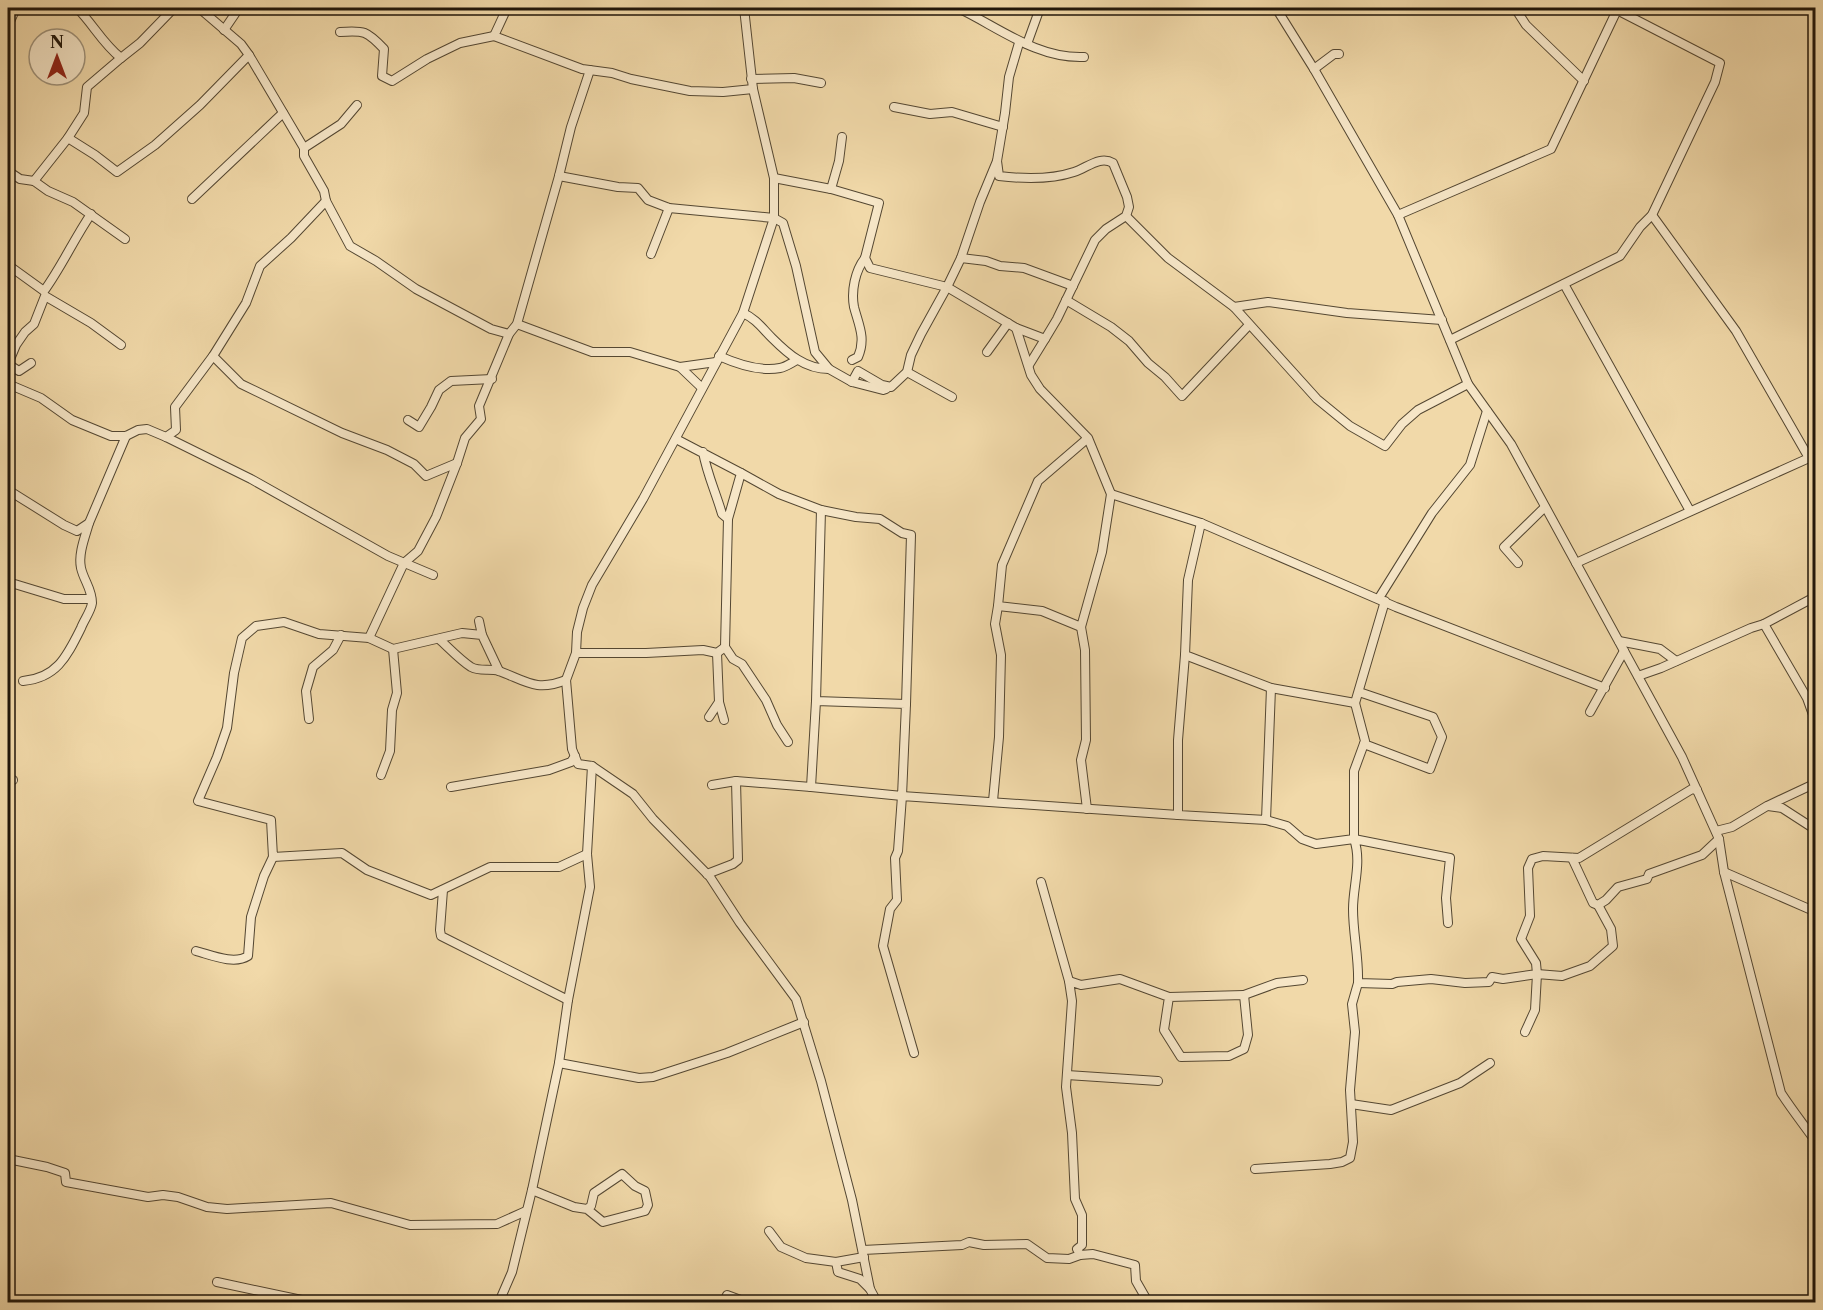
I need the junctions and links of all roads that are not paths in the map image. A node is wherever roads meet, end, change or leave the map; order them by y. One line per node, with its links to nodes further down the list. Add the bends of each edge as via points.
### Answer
1 (16, 8): 13 (street)
2 (77, 8): 21 (street, via 108,48)
3 (174, 8): 21 (street)
4 (199, 8): 14 (street)
5 (239, 8): 14 (street)
6 (507, 8): 16 (street)
7 (744, 8): 24 (street)
8 (958, 8): 17 (street)
9 (1040, 8): 17 (street)
10 (1276, 8): 22 (street)
11 (1515, 8): 25 (street, via 1526,25)
12 (1618, 9): 25 (street); 46 (street, via 1720,63 1715,82)
13 (8, 27)
14 (224, 30): 19 (street)
15 (340, 32): 16 (street, via 369,33 384,49 382,76 392,81 460,43)
16 (494, 36): 23 (street)
17 (1023, 43): 20 (street, via 1062,58); 31 (street, via 1008,77)
18 (1339, 54): 22 (street)
19 (249, 55): 30 (street); 33 (street, via 155,145 117,172)
20 (1083, 57)
21 (121, 58): 33 (street, via 87,87 84,113)
22 (1314, 69): 45 (street)
23 (590, 70): 27 (street, via 690,91); 37 (street)
24 (751, 80): 26 (street, via 794,78); 27 (street)
25 (1584, 81): 45 (street, via 1551,149)
26 (821, 83)
27 (753, 89): 38 (street)
28 (357, 105): 34 (street, via 341,124)
29 (894, 107): 31 (street, via 930,114 951,112)
30 (283, 113): 34 (street); 41 (street)
31 (1003, 127): 35 (street)
32 (842, 137): 40 (street)
33 (68, 138): 39 (street)
34 (304, 148): 42 (street, via 304,156)
35 (997, 161): 47 (street, via 999,176 1020,179 1073,172 1107,159 1113,162 1127,197); 52 (street)
36 (8, 171): 39 (street, via 20,179)
37 (559, 176): 43 (street, via 638,189 648,200); 63 (street)
38 (774, 178): 40 (street); 48 (street)
39 (34, 181): 44 (street)
40 (831, 189): 51 (street, via 879,203)
41 (192, 200)
42 (326, 201): 66 (street, via 351,246 416,289 491,329); 71 (street, via 260,266 246,303)
43 (669, 208): 48 (street); 50 (street)
44 (91, 214): 49 (street); 57 (street)
45 (1398, 215): 61 (street)
46 (1652, 215): 54 (street, via 1620,256); 101 (street, via 1736,331 1809,458)
47 (1126, 216): 55 (street, via 1095,240); 59 (street, via 1168,258)
48 (774, 218): 60 (street); 79 (street, via 783,223 790,242 814,352)
49 (125, 239)
50 (651, 254)
51 (865, 258): 56 (street, via 870,268); 74 (street, via 858,268 853,297 863,341 858,357)
52 (961, 258): 55 (street, via 1024,268); 56 (street)
53 (8, 265): 57 (street)
54 (1564, 284): 68 (street); 101 (street)
55 (1073, 286): 58 (street)
56 (947, 287): 62 (street); 80 (street, via 916,344)
57 (45, 294): 69 (street); 76 (street, via 34,324 16,345)
58 (1066, 300): 64 (street, via 1129,341 1182,396); 67 (street)
59 (1234, 307): 61 (street, via 1268,302); 64 (street)
60 (743, 313): 72 (street); 73 (street, via 754,318)
61 (1442, 320): 68 (street)
62 (1008, 323): 65 (street); 70 (street)
63 (516, 324): 66 (street); 78 (street, via 592,352 630,352)
64 (1249, 325): 84 (street, via 1317,399 1350,426 1385,446 1418,410)
65 (1016, 328): 67 (street); 77 (street)
66 (509, 334): 81 (street)
67 (1045, 339): 77 (street)
68 (1450, 340): 84 (street)
69 (121, 345)
70 (987, 352)
71 (213, 356): 91 (street, via 175,407 176,430); 95 (street, via 241,384 342,433 387,450 414,464 426,476)
72 (717, 359): 73 (street, via 766,369 778,369); 78 (street); 86 (street)
73 (797, 360): 79 (street, via 817,369)
74 (852, 360)
75 (31, 363): 76 (street, via 19,371)
76 (8, 364)
77 (1029, 365): 92 (street, via 1040,389)
78 (680, 367): 86 (street)
79 (829, 369): 82 (street)
80 (907, 372): 85 (street); 87 (street)
81 (492, 379): 89 (street, via 451,381 439,390 419,427); 95 (street, via 479,406 481,419 465,438)
82 (852, 382): 85 (street, via 883,390); 85 (street, via 858,371)
83 (8, 384): 90 (street, via 42,398 72,420 111,435)
84 (1468, 384): 88 (street)
85 (891, 387)
86 (702, 388): 93 (street)
87 (952, 397)
88 (1487, 411): 99 (street, via 1511,444); 112 (street, via 1470,465 1432,513)
89 (408, 420)
90 (126, 436): 91 (street, via 147,429); 103 (street)
91 (166, 437): 105 (street)
92 (1088, 438): 98 (street); 113 (street, via 1038,481 1002,565)
93 (676, 439): 94 (street); 125 (street, via 592,585 577,632)
94 (704, 452): 96 (street); 102 (street, via 706,472 722,514)
95 (458, 463): 105 (street, via 418,551)
96 (741, 473): 100 (street, via 779,494); 102 (street)
97 (8, 490): 103 (street, via 77,531)
98 (1111, 494): 104 (street); 116 (street, via 1102,552)
99 (1545, 507): 106 (street, via 1504,547); 107 (street)
100 (821, 510): 137 (street); 139 (street, via 880,519 911,536)
101 (1690, 511): 107 (street)
102 (728, 519): 122 (street)
103 (89, 523): 110 (street, via 80,565 90,586)
104 (1201, 523): 112 (street); 127 (street, via 1188,580)
105 (404, 563): 108 (street); 119 (street)
106 (1518, 563)
107 (1576, 563): 121 (street)
108 (433, 575)
109 (8, 582): 110 (street, via 64,599)
110 (91, 599): 132 (street, via 59,665 39,680)
111 (1811, 599): 115 (street)
112 (1382, 600): 133 (street); 135 (street)
113 (998, 606): 116 (street, via 1042,611); 157 (street, via 995,624 1001,655 999,737)
114 (479, 621): 118 (street)
115 (1764, 624): 128 (street); 144 (street, via 1807,698)
116 (1081, 627): 159 (street, via 1086,740 1081,760)
117 (340, 635): 119 (street); 142 (street, via 333,650 313,667 306,691); 166 (street, via 319,634 284,622 256,626 242,638 227,728 198,801 271,820)
118 (482, 635): 120 (street, via 462,633); 129 (street)
119 (369, 638): 123 (street)
120 (440, 639): 123 (street); 129 (street, via 471,667)
121 (1619, 641): 124 (street); 128 (street, via 1660,649)
122 (725, 647): 126 (street); 145 (street, via 742,664 766,700)
123 (393, 649): 149 (street, via 397,693 390,751)
124 (1624, 651): 130 (street); 133 (street)
125 (576, 653): 126 (street); 131 (street)
126 (717, 653): 136 (street)
127 (1185, 655): 134 (street); 160 (street, via 1178,740)
128 (1676, 661): 130 (street)
129 (499, 671): 131 (street, via 531,684 551,686)
130 (1638, 675): 155 (street)
131 (566, 680): 147 (street)
132 (23, 681)
133 (1604, 687): 140 (street)
134 (1271, 688): 138 (street); 161 (street)
135 (1359, 692): 138 (street); 146 (street, via 1433,717 1442,737 1430,769)
136 (719, 702): 141 (street); 143 (street)
137 (816, 702): 139 (street); 154 (street)
138 (1355, 703): 146 (street)
139 (906, 704): 156 (street)
140 (1590, 712)
141 (709, 717)
142 (309, 719)
143 (724, 720)
144 (1815, 723)
145 (788, 742)
146 (1364, 744): 164 (street, via 1354,771)
147 (575, 756): 148 (street, via 579,764); 153 (street, via 571,762 549,770 502,773)
148 (592, 766): 165 (street); 169 (street, via 633,794)
149 (381, 775)
150 (736, 782): 152 (street); 154 (street); 169 (street, via 738,860)
151 (1815, 783): 158 (street)
152 (712, 785)
153 (451, 787)
154 (812, 787): 156 (street)
155 (1697, 790): 163 (street); 167 (street, via 1683,794 1579,858)
156 (902, 796): 157 (street); 185 (street, via 895,858 897,900 890,909 883,946)
157 (993, 801): 159 (street)
158 (1767, 806): 162 (street, via 1782,808); 163 (street)
159 (1087, 809): 160 (street)
160 (1178, 815): 161 (street)
161 (1266, 820): 164 (street, via 1287,826 1302,839 1316,844)
162 (1815, 830)
163 (1717, 835): 168 (street); 172 (street, via 1702,855 1618,887)
164 (1354, 839): 174 (street, via 1450,858); 179 (street, via 1358,850 1353,909)
165 (587, 854): 171 (street, via 560,867 490,867); 182 (street, via 591,887)
166 (273, 857): 171 (street, via 342,853 368,870 431,895); 175 (street, via 251,917 248,956 232,960)
167 (1572, 858): 172 (street, via 1593,903); 176 (street, via 1543,856 1532,860 1528,868 1530,916 1521,939 1536,963)
168 (1724, 872): 173 (street); 191 (street, via 1781,1093)
169 (707, 874): 183 (street, via 796,999)
170 (1041, 882): 178 (street)
171 (443, 890): 182 (street, via 441,936)
172 (1598, 905): 176 (street, via 1611,928 1613,946 1590,966 1562,976)
173 (1815, 912)
174 (1448, 923)
175 (196, 951)
176 (1538, 974): 179 (street, via 1492,977 1489,982); 184 (street, via 1535,1010)
177 (1303, 980): 180 (street, via 1277,983)
178 (1069, 981): 181 (street, via 1088,984 1120,979); 188 (street, via 1072,1001)
179 (1358, 983): 190 (street, via 1352,1004 1355,1032)
180 (1244, 995): 181 (street); 181 (street, via 1248,1035 1244,1049 1229,1056 1181,1057 1164,1030)
181 (1169, 997)
182 (568, 1000): 186 (street)
183 (804, 1022): 186 (street, via 653,1077 639,1078); 198 (street)
184 (1525, 1032)
185 (914, 1053)
186 (559, 1063): 194 (street)
187 (1490, 1064): 190 (street, via 1460,1083 1391,1110)
188 (1067, 1075): 189 (street); 199 (street, via 1075,1199 1083,1215 1082,1245 1077,1250)
189 (1158, 1081)
190 (1351, 1104): 193 (street, via 1350,1158 1330,1164)
191 (1815, 1142)
192 (8, 1159): 196 (street, via 65,1173 66,1182 148,1197 178,1197 207,1207 254,1209 331,1203 410,1225 497,1224)
193 (1255, 1168)
194 (532, 1190): 195 (street); 196 (street)
195 (587, 1209): 195 (street, via 594,1193 622,1174 645,1191 648,1204 645,1211 603,1222)
196 (526, 1211): 204 (street, via 512,1272)
197 (769, 1231): 200 (street, via 781,1247 806,1258)
198 (863, 1254): 199 (street, via 969,1242 1027,1244 1047,1258 1070,1259); 200 (street); 202 (street)
199 (1080, 1255): 208 (street, via 1093,1254 1134,1265 1136,1281)
200 (836, 1262): 202 (street, via 838,1272 860,1279)
201 (218, 1282): 203 (street)
202 (870, 1289): 207 (street)
203 (311, 1302)
204 (499, 1302)
205 (724, 1302): 206 (street, via 727,1295)
206 (746, 1302)
207 (877, 1302)
208 (1148, 1302)

